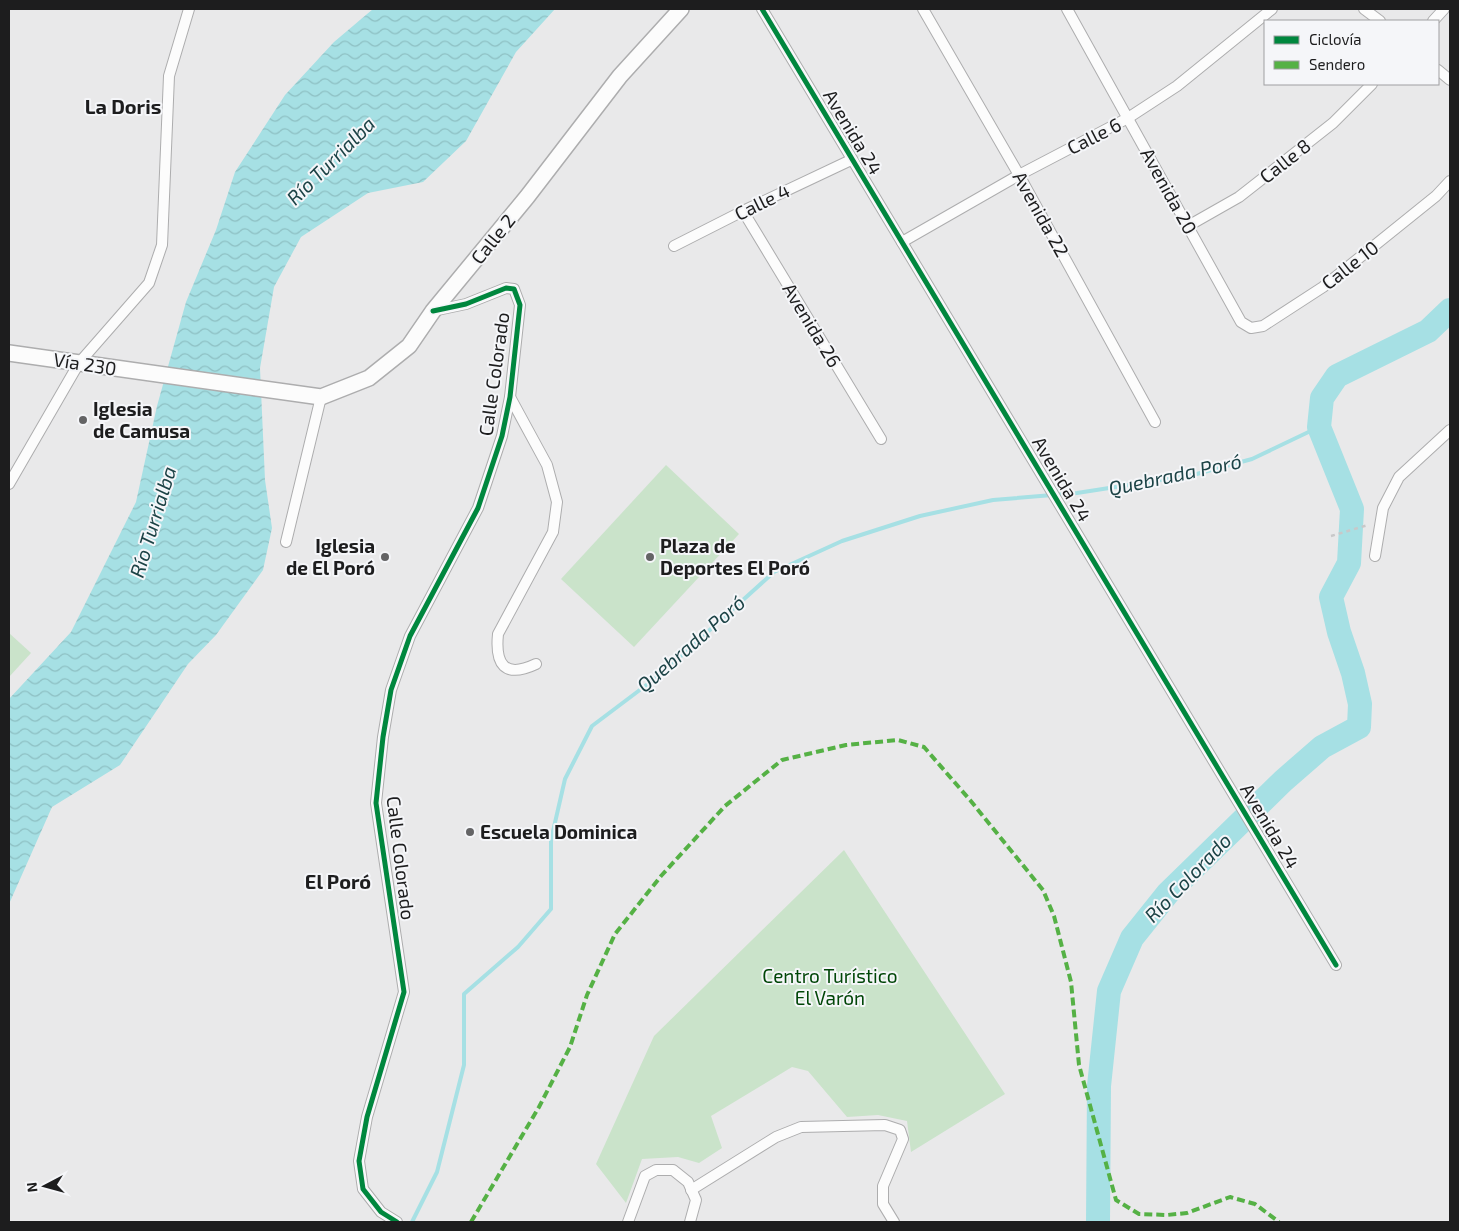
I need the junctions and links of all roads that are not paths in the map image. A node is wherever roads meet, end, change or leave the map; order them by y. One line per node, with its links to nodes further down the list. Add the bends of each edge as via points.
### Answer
1 (189, 9): 25 (street, via 169,76 162,245 149,283)
2 (680, 9): 22 (main road, Calle 2, via 620,76 527,197)
3 (762, 9): 15 (street, Avenida 24)
4 (923, 9): 16 (street, Avenida 22)
5 (1067, 9): 14 (street, Avenida 20)
6 (1272, 9): 14 (street, Calle 6, via 1177,86)
7 (1364, 9): 9 (street)
8 (1444, 9): 10 (street)
9 (1379, 20)
10 (1434, 20)
11 (1439, 71): 12 (street)
12 (1450, 80)
13 (1371, 85): 19 (street, Calle 8, via 1333,123 1239,197)
14 (1128, 118): 16 (street, Calle 6); 19 (street, Avenida 20)
15 (851, 160): 18 (street, Calle 4); 20 (street, Avenida 24)
16 (1019, 175): 20 (street, Calle 6); 29 (street, Avenida 22)
17 (1450, 181): 23 (street, Calle 10, via 1436,196 1323,287 1263,326 1251,328)
18 (743, 211): 21 (street, Calle 4); 31 (street, Avenida 26)
19 (1188, 226): 23 (street, Avenida 20)
20 (902, 242): 36 (street, Avenida 24)
21 (674, 246)
22 (433, 311): 27 (main road, Calle 2, via 409,346 369,378); 28 (street, Calle Colorado, via 466,304 506,288 514,289 520,305)
23 (1241, 322)
24 (9, 353): 25 (main road, Vía 230)
25 (79, 363): 26 (main road, Vía 230); 32 (street)
26 (264, 389): 27 (main road, Calle 2)
27 (321, 397): 33 (street)
28 (510, 397): 35 (street, via 547,465 557,502 553,532 498,634 496,651 501,663 510,670 524,670); 38 (street, Calle Colorado, via 502,436 478,508 410,636 391,690 383,737 376,803 404,992 367,1117 359,1161 363,1189 381,1212)
29 (1155, 422)
30 (1450, 430): 34 (street, via 1399,477 1383,508)
31 (881, 439)
32 (9, 484)
33 (286, 542)
34 (1375, 556)
35 (536, 664)
36 (1336, 965)
37 (691, 1190): 39 (street, via 688,1182 673,1170 656,1170 645,1176); 40 (street, via 696,1200); 41 (street, via 776,1137 801,1127 885,1125 900,1130 903,1139 882,1186 883,1204)
38 (397, 1222)
39 (628, 1222)
40 (690, 1222)
41 (894, 1222)

